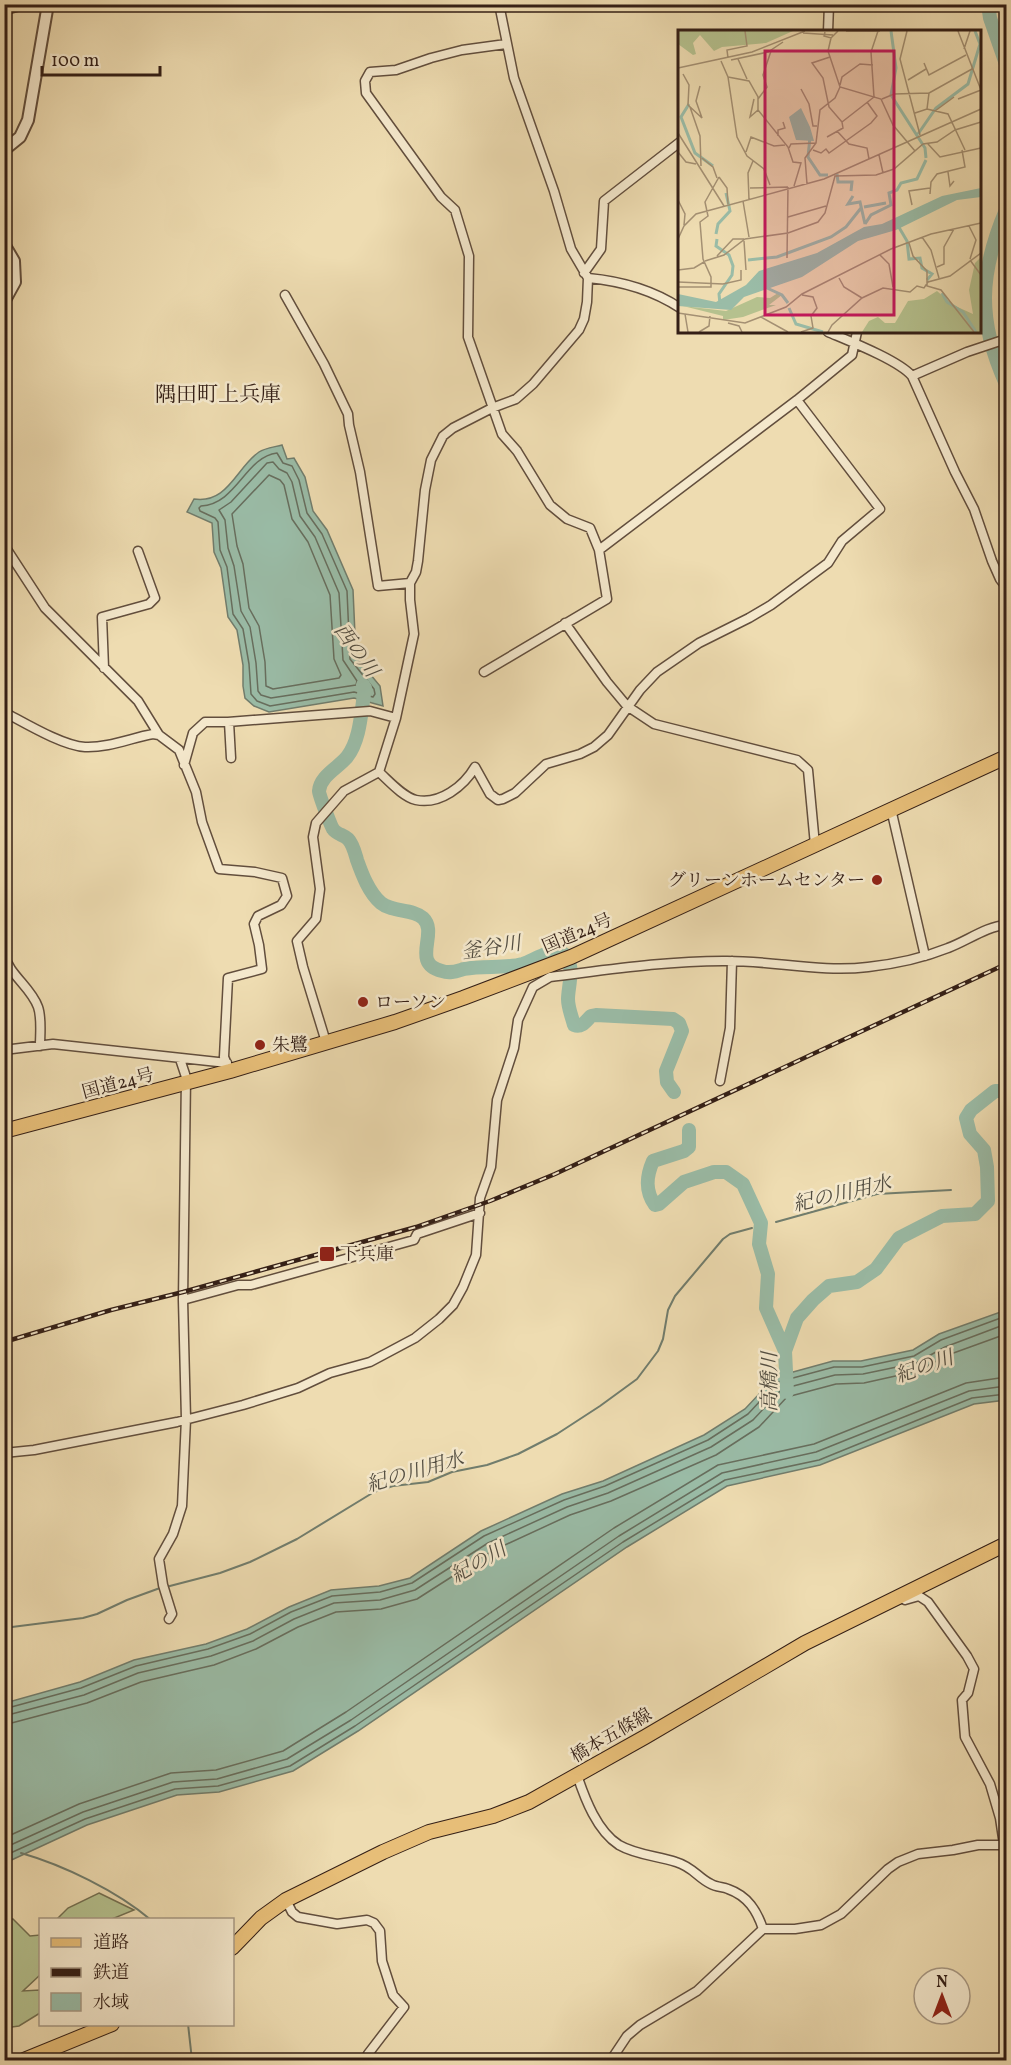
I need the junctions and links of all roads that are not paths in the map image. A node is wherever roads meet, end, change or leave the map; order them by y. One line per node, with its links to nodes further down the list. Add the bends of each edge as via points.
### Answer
1 (21, 4): 5 (street)
2 (48, 4): 9 (street, via 28,120 20,137)
3 (499, 4): 7 (street)
4 (829, 4): 6 (street)
5 (4, 9)
6 (828, 30)
7 (506, 44): 11 (street, via 571,249); 21 (street, via 462,50 396,70 370,72 365,81 366,93 441,197 455,210 469,256 468,337)
8 (678, 144): 11 (street, via 604,201 601,249)
9 (4, 150)
10 (4, 244): 13 (street, via 14,261 15,282)
11 (586, 275): 14 (street, via 641,289); 21 (street, via 584,319 579,330 525,392)
12 (285, 295): 25 (street, via 348,414 378,586)
13 (4, 302)
14 (678, 307)
15 (830, 333): 18 (street)
16 (857, 333): 18 (street)
17 (1006, 339): 19 (street)
18 (855, 345): 19 (street); 20 (street, via 852,355)
19 (912, 376): 26 (street)
20 (797, 400): 23 (street); 30 (street, via 879,509 842,541 828,563 756,614 677,656)
21 (492, 408): 23 (street, via 502,435 517,451 550,505 567,519 590,528); 25 (street, via 443,436 431,460 418,561)
22 (4, 545): 28 (street, via 45,608)
23 (599, 550): 27 (street, via 607,599)
24 (138, 551): 28 (street, via 155,598 149,604 102,617)
25 (410, 583): 32 (street, via 414,634)
26 (1006, 587)
27 (566, 624): 29 (street); 30 (street)
28 (105, 668): 34 (street, via 138,701)
29 (484, 672)
30 (627, 706): 38 (street, via 608,735 594,747 546,764 503,799 490,794 475,767 454,790 435,799 416,800); 40 (street, via 654,724 797,760 808,770)
31 (4, 712): 34 (street, via 84,747)
32 (396, 718): 33 (street, via 370,711); 38 (street)
33 (229, 722): 36 (street); 37 (street, via 205,722 193,733)
34 (159, 735): 37 (street, via 179,750)
35 (1006, 757): 39 (main road, 国道24号)
36 (231, 758)
37 (184, 765): 49 (street, via 219,869 282,878 286,896 281,905 258,916 254,924 262,969 228,978 224,1057)
38 (379, 772): 45 (street, via 344,791 316,823 313,837 320,890 316,919 297,941)
39 (891, 809): 40 (main road, 国道24号); 43 (street)
40 (815, 845): 45 (main road, 国道24号, via 565,959 453,1002)
41 (1006, 925): 43 (street)
42 (4, 954): 46 (street, via 38,1007)
43 (925, 956): 44 (street, via 850,968)
44 (732, 961): 50 (street, via 730,1028); 53 (street, via 691,961 550,977 533,987 518,1020 514,1048 497,1100 491,1167 480,1198)
45 (326, 1042): 49 (main road, 国道24号)
46 (40, 1046): 47 (street); 48 (street, via 53,1044)
47 (4, 1050)
48 (180, 1059): 49 (street); 51 (street)
49 (229, 1067): 51 (main road, 国道24号)
50 (720, 1081)
51 (185, 1083): 52 (main road, 国道24号); 54 (street)
52 (4, 1131)
53 (480, 1213): 54 (street, via 417,1234 414,1240 251,1286 238,1285); 55 (street, via 476,1255 463,1287 453,1305 415,1338 370,1362 330,1373 298,1388)
54 (183, 1300): 55 (street)
55 (186, 1419): 56 (street); 59 (street, via 182,1506 173,1534 159,1558 172,1614)
56 (4, 1453)
57 (1006, 1544): 58 (main road, 橋本五條線)
58 (900, 1596): 60 (main road, 橋本五條線, via 805,1643); 61 (street, via 905,1600 919,1596 928,1602 974,1669 969,1693 962,1700 965,1737 990,1784)
59 (169, 1619)
60 (577, 1775): 62 (main road, 橋本五條線, via 512,1810 429,1832); 63 (street, via 593,1815 617,1844 691,1868 710,1884 744,1897 754,1907)
61 (1005, 1845): 63 (street, via 918,1854 897,1862 841,1914 821,1924)
62 (286, 1900): 64 (main road, 橋本五條線, via 261,1918); 67 (street, via 298,1917 337,1924 367,1920 380,1931 382,1961 393,1995 404,2007)
63 (763, 1929): 68 (street, via 697,1991 627,2036)
64 (234, 1946)
65 (110, 2026): 66 (main road)
66 (24, 2061)
67 (366, 2061)
68 (611, 2061)

